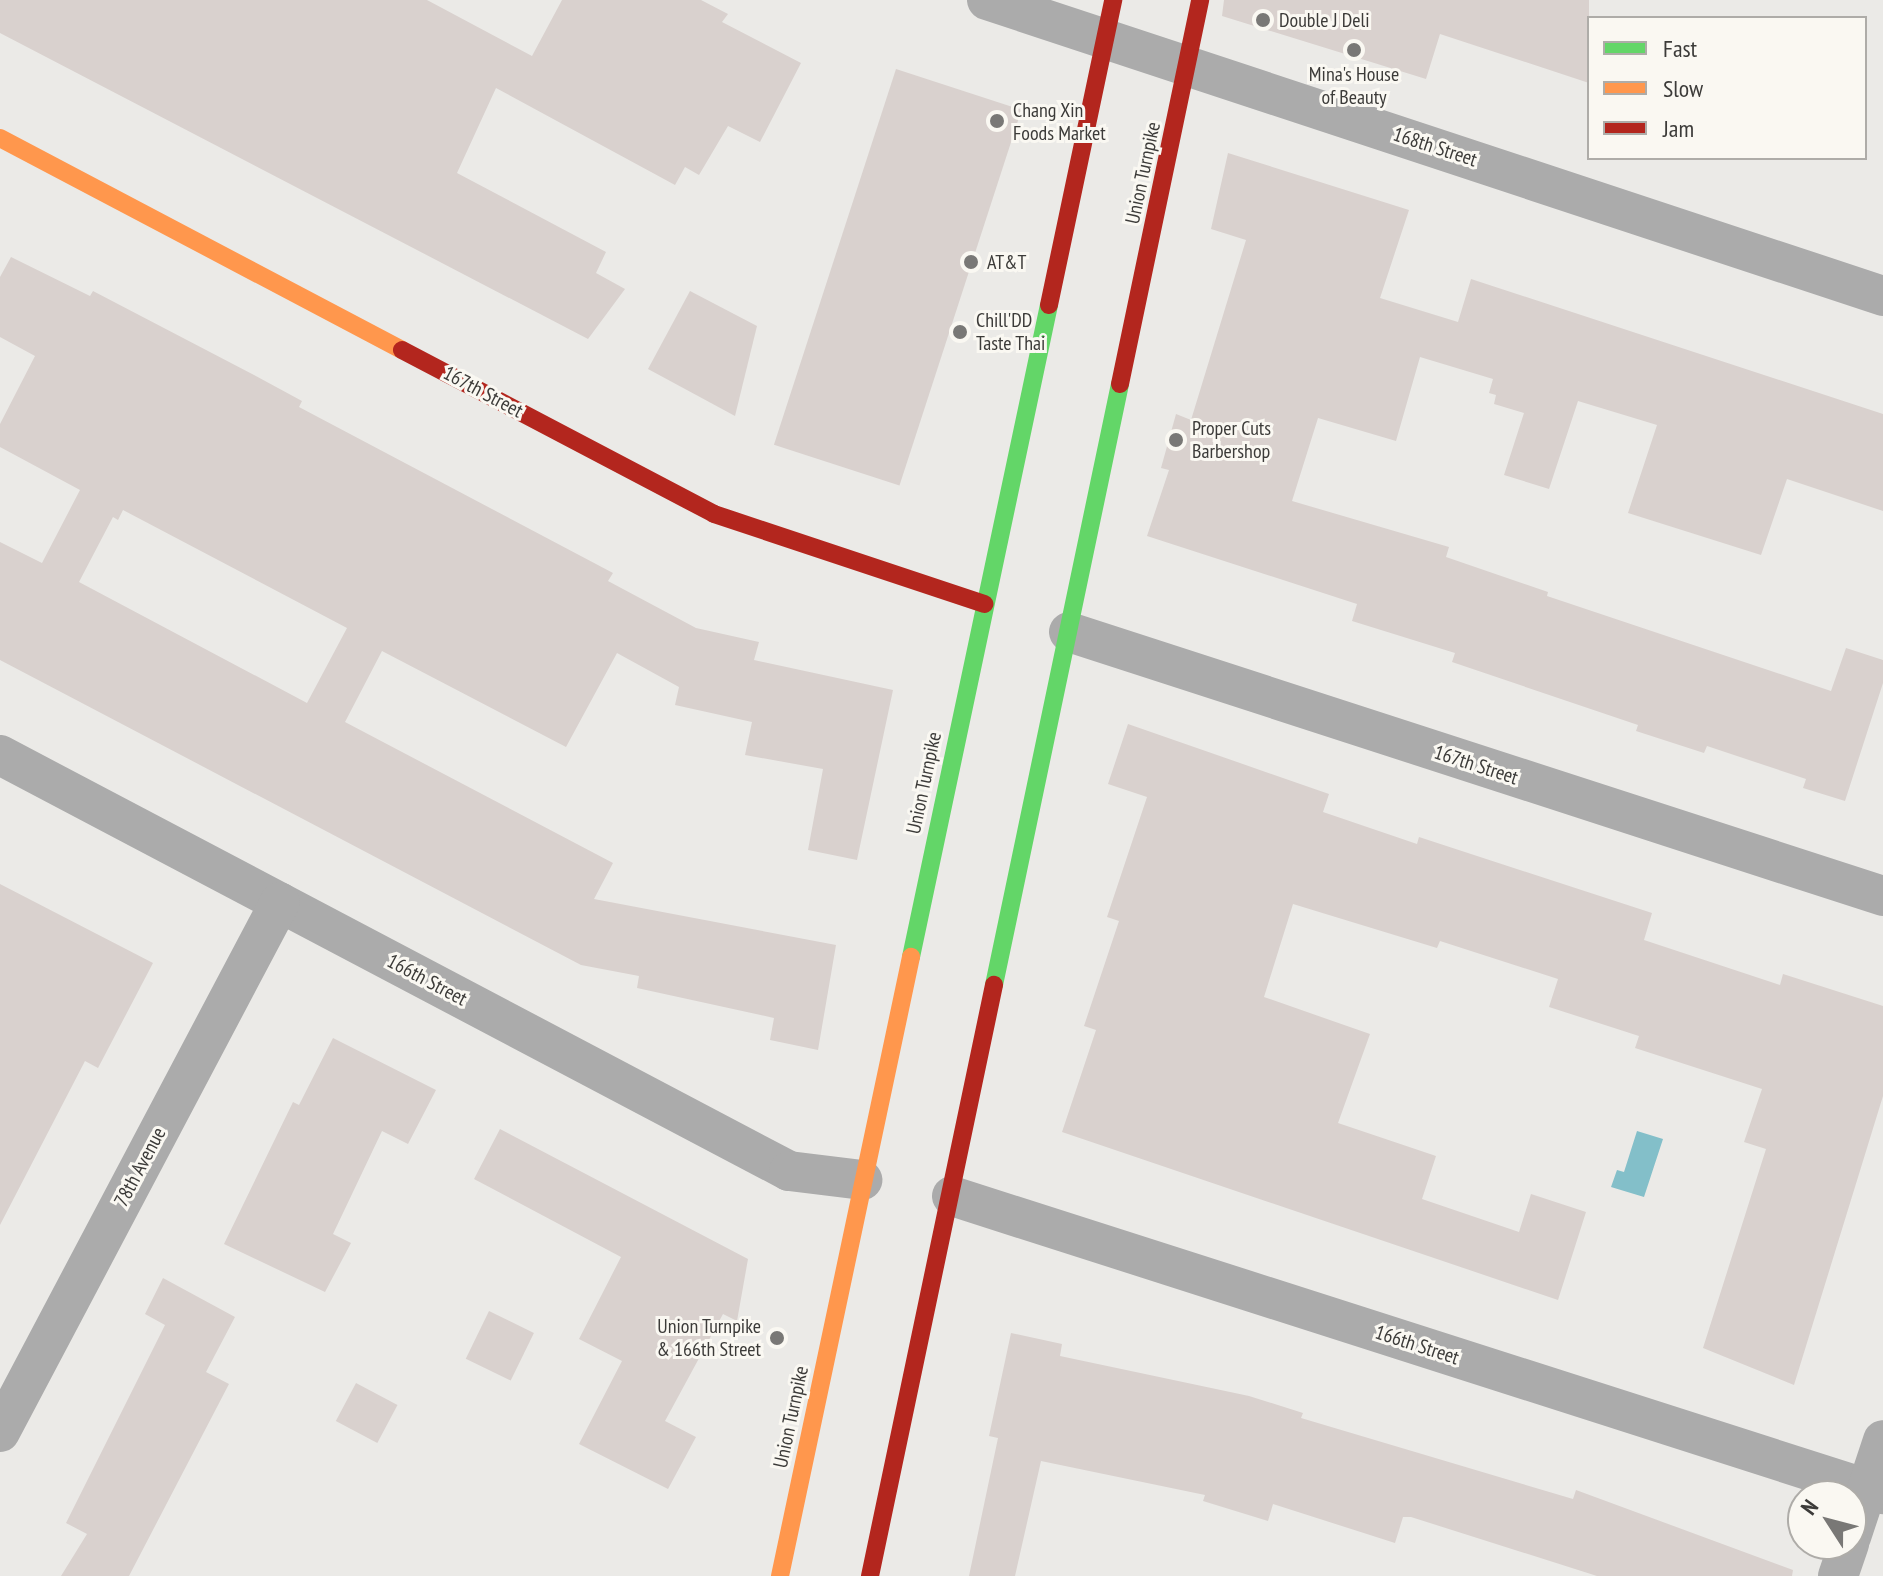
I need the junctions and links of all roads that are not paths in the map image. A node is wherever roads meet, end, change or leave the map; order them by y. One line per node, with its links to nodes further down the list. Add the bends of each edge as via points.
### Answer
1 (987, 0): 4 (street, 168th Street)
2 (1113, 0): 4 (main road, Union Turnpike)
3 (1200, 0): 5 (main road, Union Turnpike)
4 (1105, 38): 5 (street, 168th Street); 8 (main road, Union Turnpike)
5 (1187, 65): 7 (street, 168th Street); 9 (main road, Union Turnpike)
6 (0, 138): 8 (main road, 167th Street, via 714,514)
7 (1883, 296)
8 (984, 604): 13 (main road, Union Turnpike)
9 (1069, 632): 11 (street, 167th Street); 14 (main road, Union Turnpike)
10 (0, 755): 12 (street, 166th Street)
11 (1883, 896)
12 (280, 902): 13 (street, 166th Street, via 789,1171); 15 (street, 78th Avenue)
13 (862, 1180): 18 (main road, Union Turnpike)
14 (952, 1196): 17 (street, 166th Street); 19 (main road, Union Turnpike)
15 (0, 1432)
16 (1883, 1440): 17 (street)
17 (1875, 1492)
18 (780, 1576)
19 (870, 1576)

